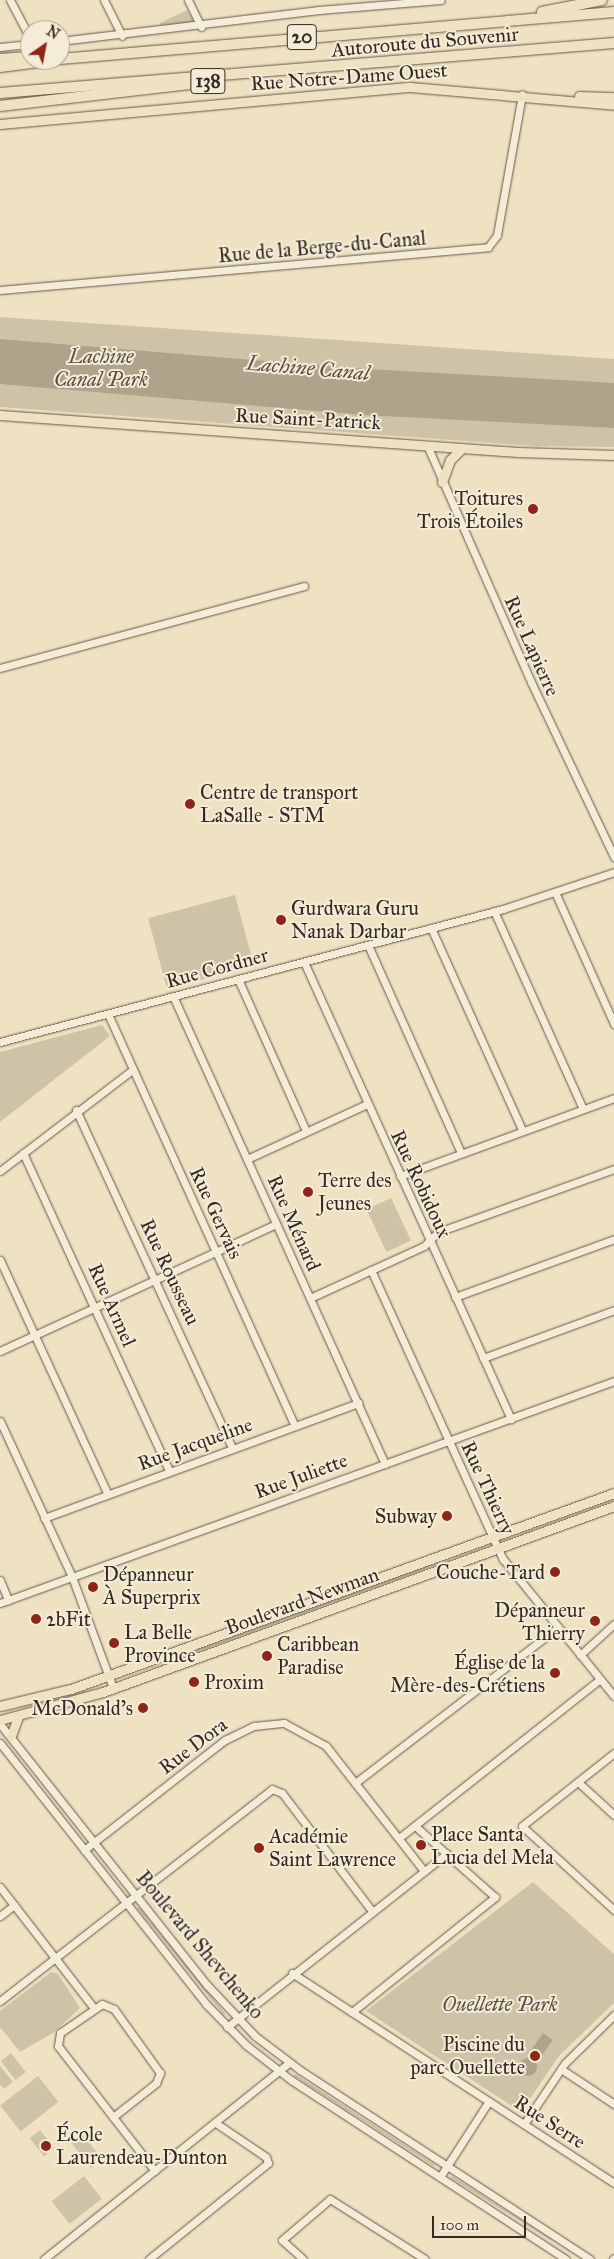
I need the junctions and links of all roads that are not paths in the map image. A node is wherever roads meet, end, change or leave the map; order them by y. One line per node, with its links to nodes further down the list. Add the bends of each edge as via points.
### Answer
1 (10, 0): 7 (street)
2 (104, 0): 10 (street)
3 (188, 0): 9 (street)
4 (441, 0): 9 (street, via 319,10)
5 (602, 0): 8 (highway)
6 (614, 12): 8 (highway, Autoroute du Souvenir / 20)
7 (21, 20)
8 (502, 20): 15 (highway, Autoroute du Souvenir / 20)
9 (201, 27): 10 (street)
10 (122, 36): 11 (street)
11 (70, 40)
12 (614, 43): 20 (highway, Autoroute du Souvenir / 20)
13 (20, 45): 14 (street)
14 (0, 47)
15 (70, 57)
16 (20, 58): 17 (highway)
17 (0, 59)
18 (20, 64): 19 (highway)
19 (0, 67)
20 (263, 73): 21 (highway, Autoroute du Souvenir / 20); 25 (highway, 138)
21 (0, 92)
22 (522, 94): 23 (main road, Rue Notre-Dame Ouest); 24 (main road, Rue Notre-Dame Ouest); 26 (main road, Rue Notre-Dame Ouest, via 410,86); 27 (street, Rue de la Berge-du-Canal, via 497,235 488,247)
23 (614, 97)
24 (614, 105)
25 (0, 106)
26 (0, 124)
27 (0, 290)
28 (0, 414): 29 (main road, Rue Saint-Patrick)
29 (427, 445): 30 (main road, Rue Saint-Patrick); 32 (street, Rue Lapierre)
30 (462, 448): 31 (main road, Rue Saint-Patrick); 32 (main road, via 450,460)
31 (614, 455)
32 (442, 482): 35 (street, Rue Lapierre)
33 (304, 586): 34 (street)
34 (0, 668)
35 (614, 857)
36 (614, 872): 37 (street, Rue Cordner)
37 (555, 892): 38 (street, Rue Cordner); 45 (street)
38 (494, 911): 39 (street, Rue Cordner); 50 (street)
39 (431, 928): 40 (street, Rue Cordner); 52 (street)
40 (368, 945): 41 (street, Rue Cordner); 55 (street)
41 (304, 962): 42 (street, Rue Cordner); 49 (street, Rue Robidoux)
42 (238, 979): 43 (street, Rue Cordner); 53 (street)
43 (174, 996): 44 (street, Rue Cordner); 56 (street, Rue Ménard)
44 (108, 1014): 46 (street, Rue Cordner); 47 (street, Rue Gervais)
45 (614, 1024)
46 (0, 1042)
47 (132, 1070): 51 (street); 63 (street, Rue Gervais)
48 (614, 1098): 50 (street)
49 (367, 1104): 53 (street); 59 (street, Rue Robidoux)
50 (582, 1109): 52 (street)
51 (76, 1110): 54 (street); 66 (street, Rue Rousseau)
52 (522, 1130): 55 (street)
53 (306, 1131): 56 (street)
54 (23, 1153): 58 (street); 69 (street, Rue Armel)
55 (462, 1153): 59 (street)
56 (247, 1159): 60 (street, Rue Ménard)
57 (614, 1168): 62 (street, via 438,1232)
58 (0, 1171)
59 (400, 1176): 62 (street, Rue Robidoux)
60 (276, 1224): 63 (street); 68 (street, Rue Ménard)
61 (614, 1239): 67 (street)
62 (430, 1240): 65 (street); 67 (street, Rue Robidoux)
63 (216, 1252): 66 (street); 78 (street, Rue Gervais)
64 (0, 1260): 71 (street)
65 (371, 1270): 68 (street); 79 (street, Rue Thierry)
66 (156, 1280): 69 (street); 80 (street, Rue Rousseau)
67 (455, 1297): 73 (street, Rue Robidoux)
68 (310, 1298): 75 (street, Rue Ménard)
69 (95, 1308): 71 (street); 82 (street, Rue Armel)
70 (614, 1310): 73 (street)
71 (34, 1335): 72 (street); 84 (street)
72 (0, 1351)
73 (483, 1358): 76 (street, Rue Robidoux)
74 (614, 1381): 76 (street, Rue Juliette)
75 (359, 1403): 78 (street, Rue Jacqueline); 81 (street, Rue Ménard)
76 (511, 1418): 79 (street, Rue Juliette)
77 (0, 1421): 86 (street)
78 (295, 1426): 80 (street, Rue Jacqueline)
79 (449, 1441): 81 (street, Rue Juliette); 87 (street, Rue Thierry)
80 (232, 1448): 82 (street, Rue Jacqueline)
81 (385, 1464): 89 (street, Rue Juliette)
82 (169, 1471): 84 (street, Rue Jacqueline)
83 (614, 1493): 87 (main road, Boulevard Newman)
84 (107, 1494): 86 (street, Rue Jacqueline)
85 (614, 1506): 88 (main road, Boulevard Newman)
86 (44, 1518): 89 (street)
87 (492, 1537): 88 (street, Rue Thierry); 96 (main road, Boulevard Newman)
88 (498, 1548): 94 (street, Rue Thierry); 98 (main road, Boulevard Newman)
89 (72, 1577): 91 (street, Rue Juliette); 96 (street)
90 (0, 1580): 91 (street)
91 (8, 1600): 92 (street, Rue Juliette)
92 (0, 1603)
93 (614, 1624): 95 (street)
94 (558, 1627): 95 (street, Rue Thierry); 107 (street)
95 (580, 1655): 97 (street, Rue Thierry)
96 (108, 1675): 98 (street); 100 (main road, Boulevard Newman, via 43,1698)
97 (600, 1679): 99 (street, Rue Thierry); 109 (street)
98 (113, 1688): 101 (main road, Boulevard Newman)
99 (614, 1696)
100 (0, 1706)
101 (18, 1717): 102 (main road, Boulevard Newman); 103 (main road)
102 (0, 1722): 103 (street, Boulevard Shevchenko)
103 (11, 1736): 111 (street, Boulevard Shevchenko)
104 (0, 1743): 112 (street, Boulevard Shevchenko)
105 (614, 1753): 106 (street)
106 (578, 1782): 108 (street); 119 (street, via 522,1826)
107 (355, 1783): 110 (street, Rue Dora); 111 (street, Rue Dora, via 326,1746 298,1728 284,1723 254,1726 225,1740)
108 (614, 1815)
109 (415, 1826): 110 (street); 113 (street)
110 (399, 1838): 114 (street, Rue Dora)
111 (94, 1842): 112 (street, Rue Dora); 116 (street, Boulevard Shevchenko)
112 (84, 1850): 117 (street, Boulevard Shevchenko)
113 (447, 1853): 114 (street); 126 (street, via 495,1897)
114 (424, 1871): 120 (street)
115 (0, 1887): 118 (street)
116 (136, 1894): 117 (street); 120 (street, via 272,1788 282,1793); 127 (street, Boulevard Shevchenko)
117 (125, 1902): 122 (street); 129 (street, Boulevard Shevchenko)
118 (14, 1905): 121 (street); 122 (street)
119 (614, 1910)
120 (372, 1911): 123 (street)
121 (0, 1916)
122 (55, 1958): 124 (street); 125 (street)
123 (292, 1973): 126 (street, Rue Serre); 127 (street)
124 (0, 2001)
125 (93, 2007): 135 (street, via 60,2034 58,2044); 135 (street, via 102,2004 114,2008 160,2073 156,2083)
126 (352, 2012): 133 (street, Rue Serre)
127 (236, 2018): 129 (street); 130 (street, Boulevard Shevchenko)
128 (612, 2020): 131 (street)
129 (227, 2027): 132 (street, Boulevard Shevchenko)
130 (289, 2063): 132 (street); 138 (street, Boulevard Shevchenko)
131 (561, 2069): 134 (street); 137 (street)
132 (280, 2072): 136 (street); 140 (street, Boulevard Shevchenko)
133 (489, 2102): 137 (street, Rue Serre); 138 (street)
134 (614, 2104)
135 (113, 2117): 139 (street)
136 (216, 2124): 139 (street); 143 (street, via 266,2157 268,2163)
137 (524, 2124): 141 (street, Rue Serre)
138 (447, 2166): 140 (street); 147 (street, Boulevard Shevchenko)
139 (155, 2171): 142 (street)
140 (440, 2177): 146 (street, Boulevard Shevchenko)
141 (614, 2183)
142 (44, 2259)
143 (149, 2259)
144 (303, 2259): 145 (street, via 282,2240 330,2199)
145 (425, 2259)
146 (565, 2259)
147 (590, 2259)

